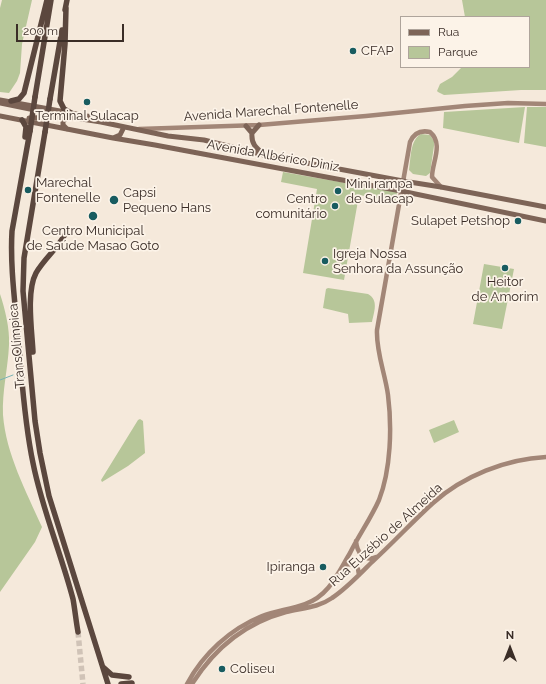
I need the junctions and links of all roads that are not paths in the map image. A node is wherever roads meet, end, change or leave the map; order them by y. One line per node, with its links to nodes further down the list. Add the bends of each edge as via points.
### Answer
1 (47, 0): 6 (highway, via 24,93 19,99)
2 (51, 0): 12 (highway, TransOlímpica, bridge, via 35,97)
3 (66, 0): 4 (highway, TransOlímpica)
4 (66, 8): 10 (highway, via 60,101); 29 (highway, TransOlímpica, bridge, via 24,258 24,291)
5 (0, 100): 6 (main road)
6 (11, 101): 10 (main road)
7 (0, 103): 9 (main road)
8 (546, 104): 13 (main road, Avenida Marechal Fontenelle, via 465,106)
9 (21, 108): 10 (main road); 12 (main road)
10 (68, 115): 12 (main road, via 30,118); 15 (main road, Avenida Marechal Fontenelle, via 93,117 101,122); 17 (main road, via 63,121)
11 (0, 116): 12 (main road)
12 (24, 124): 17 (main road); 35 (highway, TransOlímpica, via 12,231 12,259 26,423 44,505 73,599)
13 (259, 125): 14 (main road, Avenida Marechal Fontenelle); 19 (main road)
14 (246, 126): 16 (main road, Avenida Marechal Fontenelle); 19 (main road)
15 (124, 127): 16 (main road, Avenida Marechal Fontenelle); 20 (main road, via 120,135)
16 (132, 128): 18 (main road, Avenida Albérico Diniz)
17 (66, 129): 20 (main road)
18 (148, 132): 21 (main road); 22 (main road, Avenida Albérico Diniz, via 204,140)
19 (252, 133): 22 (main road, via 254,145)
20 (113, 138): 21 (main road, Avenida Albérico Diniz)
21 (155, 144): 25 (main road, Avenida Albérico Diniz)
22 (264, 155): 23 (main road, Avenida Albérico Diniz)
23 (403, 181): 24 (main road, Avenida Albérico Diniz); 24 (main road, via 413,136 420,132 430,132 434,135 437,146 432,177); 25 (main road)
24 (440, 187): 26 (main road, Avenida Albérico Diniz)
25 (401, 191): 27 (main road, Avenida Albérico Diniz); 31 (main road, via 377,330 377,344 388,395 388,458 379,499)
26 (546, 207)
27 (546, 221)
28 (64, 236): 29 (highway, via 37,272 32,284 31,318 35,382)
29 (32, 388): 36 (highway, TransOlímpica, via 40,453 49,496)
30 (546, 457): 32 (main road, Rua Euzébio de Almeida, via 499,466 459,484 434,502)
31 (356, 541): 32 (main road, via 357,550 364,558); 33 (main road)
32 (380, 555): 34 (main road, Rua Euzébio de Almeida)
33 (341, 567): 34 (main road, via 354,565); 39 (main road, via 328,588 316,599 261,617 228,636 215,646)
34 (359, 575): 40 (main road, Rua Euzébio de Almeida, via 325,602 273,616 236,636 209,660)
35 (78, 632)
36 (102, 667): 37 (highway, TransOlímpica); 38 (highway, via 112,675 131,680)
37 (108, 684)
38 (121, 684)
39 (187, 684)
40 (192, 684)

